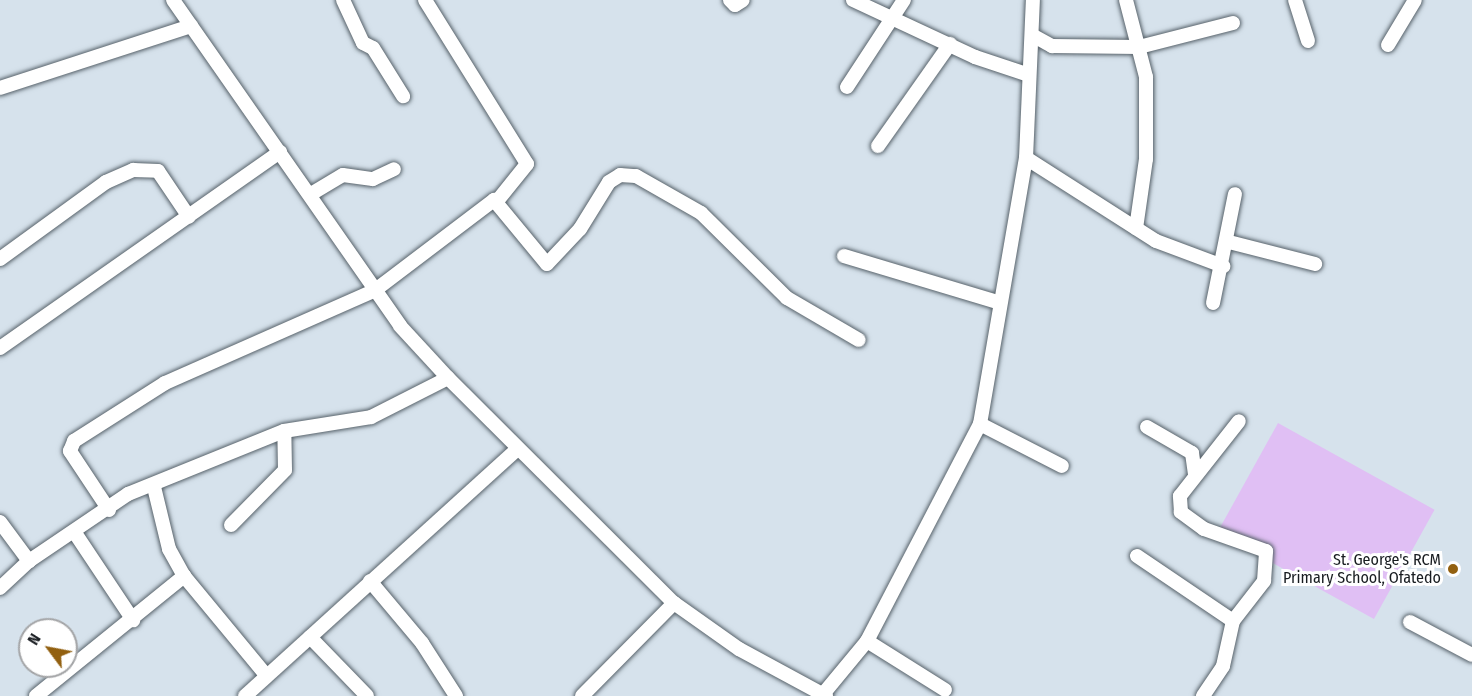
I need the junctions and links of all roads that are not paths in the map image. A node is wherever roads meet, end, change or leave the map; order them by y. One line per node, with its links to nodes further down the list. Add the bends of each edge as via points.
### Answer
1 (173, 0): 14 (street)
2 (343, 0): 23 (street, via 363,43 373,48)
3 (426, 0): 30 (street, via 527,164)
4 (730, 0): 5 (street, via 735,5)
5 (743, 0)
6 (853, 0): 12 (street)
7 (904, 0): 12 (street)
8 (1033, 0): 15 (street)
9 (1126, 0): 19 (street)
10 (1295, 0): 16 (street)
11 (1415, 0): 18 (street)
12 (893, 22): 17 (street); 21 (street)
13 (1233, 22): 19 (street)
14 (191, 26): 22 (street); 25 (street)
15 (1032, 35): 19 (street, via 1052,46); 20 (street)
16 (1308, 41)
17 (950, 44): 20 (street); 24 (street)
18 (1388, 45)
19 (1139, 47): 32 (street, via 1148,119)
20 (1029, 75): 26 (street)
21 (847, 87)
22 (0, 88)
23 (403, 96)
24 (878, 146)
25 (280, 152): 28 (street); 31 (street)
26 (1026, 158): 32 (street); 39 (street)
27 (394, 169): 28 (street, via 373,179 343,175)
28 (311, 194): 38 (street)
29 (1235, 194): 33 (street)
30 (498, 201): 38 (street); 41 (street, via 547,264 580,229 609,182 620,175 636,176 701,213 787,298)
31 (189, 217): 35 (street, via 158,171 133,170 106,182); 42 (street)
32 (1136, 228): 37 (street)
33 (1229, 242): 36 (street); 37 (street)
34 (844, 256): 39 (street)
35 (0, 259)
36 (1315, 264)
37 (1223, 266): 40 (street)
38 (374, 291): 43 (street); 52 (street, via 165,383 74,441 70,451)
39 (997, 302): 45 (street)
40 (1213, 303)
41 (859, 340)
42 (0, 348)
43 (448, 378): 47 (street, via 371,417); 48 (street)
44 (1239, 422): 50 (street)
45 (980, 424): 49 (street); 66 (street)
46 (1147, 427): 50 (street, via 1192,453)
47 (284, 431): 51 (street); 54 (street, via 285,470)
48 (517, 449): 59 (street); 61 (street)
49 (1062, 466)
50 (1195, 475): 63 (street, via 1180,496 1181,512 1204,529 1266,551 1264,581)
51 (154, 487): 52 (street, via 128,494); 58 (street, via 168,549)
52 (109, 510): 55 (street)
53 (0, 522): 57 (street)
54 (231, 525)
55 (75, 533): 57 (street); 62 (street)
56 (1137, 556): 63 (street)
57 (29, 561): 60 (street)
58 (184, 576): 62 (street); 68 (street)
59 (370, 581): 65 (street); 74 (street, via 422,643)
60 (0, 588)
61 (674, 603): 70 (street, via 740,649); 75 (street)
62 (133, 620): 71 (street)
63 (1233, 621): 76 (street, via 1223,666)
64 (1410, 622): 67 (street)
65 (310, 637): 68 (street); 73 (street)
66 (867, 641): 69 (street); 70 (street)
67 (1472, 656)
68 (266, 675): 72 (street)
69 (945, 690)
70 (825, 695)
71 (36, 696)
72 (245, 696)
73 (367, 696)
74 (456, 696)
75 (582, 696)
76 (1203, 696)

